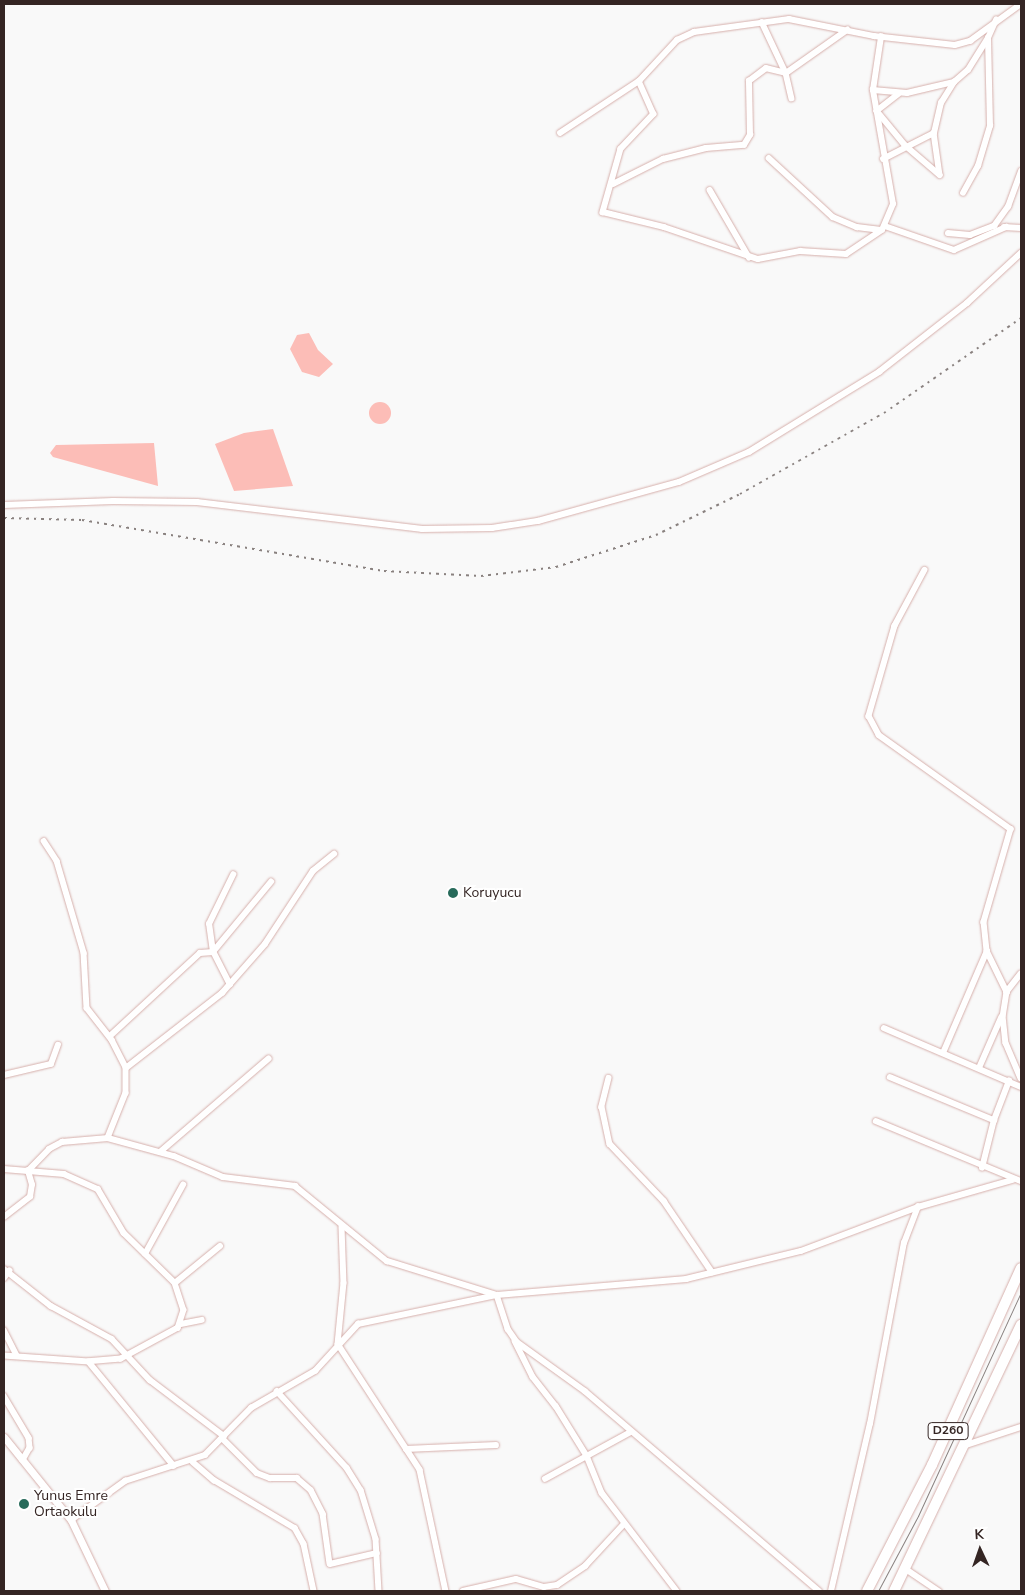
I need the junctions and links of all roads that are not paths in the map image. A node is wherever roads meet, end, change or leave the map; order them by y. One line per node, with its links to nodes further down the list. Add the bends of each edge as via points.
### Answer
1 (1021, 4): 2 (street)
2 (996, 20): 5 (street, via 960,45); 6 (street)
3 (762, 22): 4 (street, via 789,20); 7 (street); 8 (street, via 688,34)
4 (847, 30): 5 (street); 7 (street)
5 (881, 37): 10 (street)
6 (988, 38): 9 (street, via 968,70); 22 (street, via 990,126 978,166)
7 (786, 74): 12 (street); 20 (street, via 766,68 749,80 750,135 744,145 706,148 664,160)
8 (639, 80): 14 (street); 20 (street, via 654,114 621,149)
9 (954, 82): 11 (street); 15 (street, via 941,103)
10 (872, 90): 11 (street); 13 (street)
11 (899, 94): 13 (street)
12 (792, 98)
13 (877, 111): 16 (street); 18 (street)
14 (560, 133)
15 (934, 133): 16 (street); 16 (street, via 940,175)
16 (905, 145): 18 (street)
17 (769, 158): 25 (street, via 833,217 857,227)
18 (883, 159): 25 (street, via 893,194)
19 (1021, 171): 23 (street, via 1008,208)
20 (613, 184): 29 (street, via 603,212 664,227)
21 (710, 190): 29 (street)
22 (963, 193)
23 (994, 226): 24 (street); 27 (street, via 970,235)
24 (1006, 227): 25 (street, via 954,250); 26 (street)
25 (883, 228): 29 (street, via 846,254 800,251 768,259)
26 (1021, 228)
27 (948, 233)
28 (1021, 253): 30 (street, via 967,303 878,372 749,452 679,482 538,521 492,528 422,529 197,502 105,501)
29 (749, 257)
30 (4, 506)
31 (925, 570): 36 (street, via 895,626 869,716 880,735 1011,829 984,922)
32 (44, 842): 43 (street, via 57,861 84,953 87,1008)
33 (334, 854): 39 (street, via 313,871 261,949)
34 (233, 875): 37 (street, via 228,890 209,919)
35 (271, 882): 37 (street)
36 (987, 951): 40 (street); 45 (street)
37 (213, 952): 39 (street); 43 (street, via 200,953)
38 (1021, 974): 40 (street)
39 (230, 985): 47 (street)
40 (1007, 992): 41 (street)
41 (1003, 1013): 48 (street); 52 (street, via 1006,1043)
42 (884, 1028): 45 (street)
43 (110, 1036): 47 (street)
44 (58, 1044): 49 (street, via 51,1064)
45 (943, 1053): 48 (street)
46 (268, 1059): 58 (street)
47 (126, 1068): 57 (street, via 126,1093)
48 (979, 1068): 53 (street)
49 (4, 1075)
50 (890, 1077): 56 (street)
51 (609, 1078): 72 (street, via 602,1107 610,1144 664,1201)
52 (1021, 1078)
53 (1009, 1082): 54 (street); 56 (street)
54 (1021, 1087)
55 (876, 1120): 59 (street)
56 (994, 1120): 59 (street)
57 (108, 1138): 58 (street); 61 (street, via 58,1144)
58 (160, 1152): 67 (street, via 222,1177 295,1186)
59 (982, 1168): 62 (street)
60 (4, 1169): 61 (street)
61 (28, 1171): 66 (street, via 32,1185 30,1197); 69 (street, via 64,1174 98,1189 124,1233)
62 (1012, 1180): 63 (street); 65 (street)
63 (1021, 1181)
64 (183, 1185): 69 (street)
65 (918, 1206): 72 (street, via 839,1239); 111 (street, via 907,1230 870,1424)
66 (4, 1217)
67 (342, 1228): 75 (street, via 387,1261); 81 (street, via 344,1283)
68 (220, 1246): 74 (street)
69 (145, 1254): 74 (street)
70 (1021, 1268): 112 (highway, D260, via 932,1465)
71 (6, 1270): 73 (street); 84 (street, via 50,1306 112,1339)
72 (712, 1272): 75 (street, via 656,1284)
73 (4, 1278)
74 (175, 1283): 77 (street, via 183,1305)
75 (497, 1294): 80 (street); 81 (street, via 358,1324)
76 (202, 1320): 77 (street)
77 (181, 1324): 84 (street)
78 (1021, 1325): 93 (highway, D260)
79 (4, 1330): 82 (street)
80 (513, 1338): 89 (street, via 585,1391); 95 (street, via 533,1377 556,1406)
81 (338, 1344): 86 (street, via 314,1371); 94 (street)
82 (17, 1355): 83 (street); 85 (street)
83 (4, 1356)
84 (130, 1356): 85 (street); 91 (street, via 150,1380)
85 (89, 1362): 98 (street)
86 (277, 1391): 91 (street, via 251,1408); 102 (street, via 352,1475 367,1505)
87 (4, 1396): 96 (street, via 29,1438 30,1448)
88 (1021, 1427): 93 (street)
89 (631, 1432): 95 (street); 110 (street)
90 (4, 1437): 96 (street)
91 (223, 1437): 97 (street); 102 (street, via 257,1473 273,1479 293,1477 311,1490 323,1514 330,1564)
92 (496, 1445): 94 (street)
93 (966, 1445): 103 (highway, D260)
94 (406, 1448): 107 (street, via 422,1475)
95 (587, 1456): 99 (street); 101 (street, via 602,1493)
96 (24, 1460): 100 (street)
97 (193, 1462): 98 (street); 105 (street, via 214,1480 295,1528 304,1544)
98 (174, 1466): 100 (street, via 125,1481)
99 (545, 1479)
100 (71, 1520): 104 (street)
101 (624, 1524): 108 (street, via 585,1566 557,1585 544,1587 516,1579); 109 (street)
102 (377, 1553): 106 (street)
103 (906, 1569): 113 (highway, D260); 114 (street)
104 (105, 1591)
105 (313, 1591)
106 (379, 1591)
107 (446, 1591)
108 (465, 1591)
109 (677, 1591)
110 (819, 1591)
111 (830, 1591)
112 (867, 1591)
113 (894, 1591)
114 (940, 1591)

